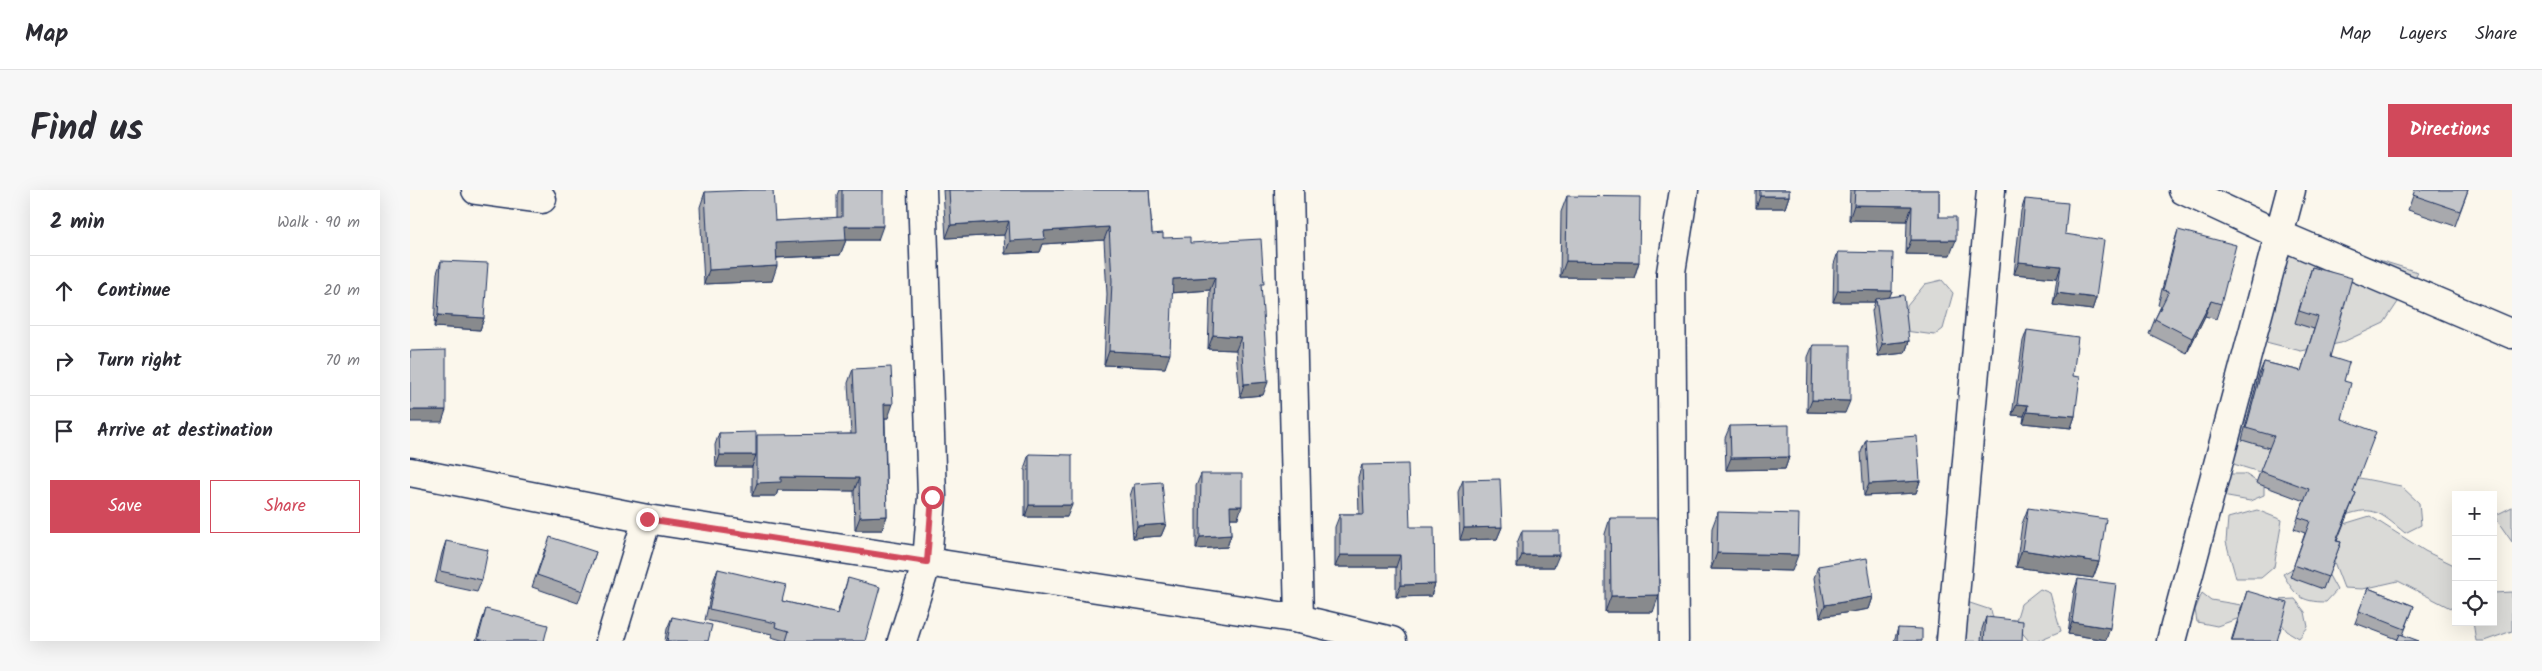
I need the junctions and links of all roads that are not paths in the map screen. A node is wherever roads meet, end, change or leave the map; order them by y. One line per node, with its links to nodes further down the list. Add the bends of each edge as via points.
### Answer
1 (476, 190): 8 (street)
2 (922, 190): 13 (street, via 932,497)
3 (1290, 190): 14 (street)
4 (1684, 190): 18 (street, via 1671,272)
5 (1991, 190): 19 (street)
6 (2183, 190): 9 (street)
7 (2291, 190): 9 (street)
8 (542, 198)
9 (2280, 235): 10 (street); 20 (street)
10 (2512, 334)
11 (410, 472): 12 (street)
12 (647, 519): 13 (street); 15 (street)
13 (927, 562): 14 (street); 16 (street)
14 (1299, 619): 17 (street)
15 (610, 641)
16 (902, 641)
17 (1392, 641)
18 (1674, 641)
19 (1951, 641)
20 (2171, 641)

